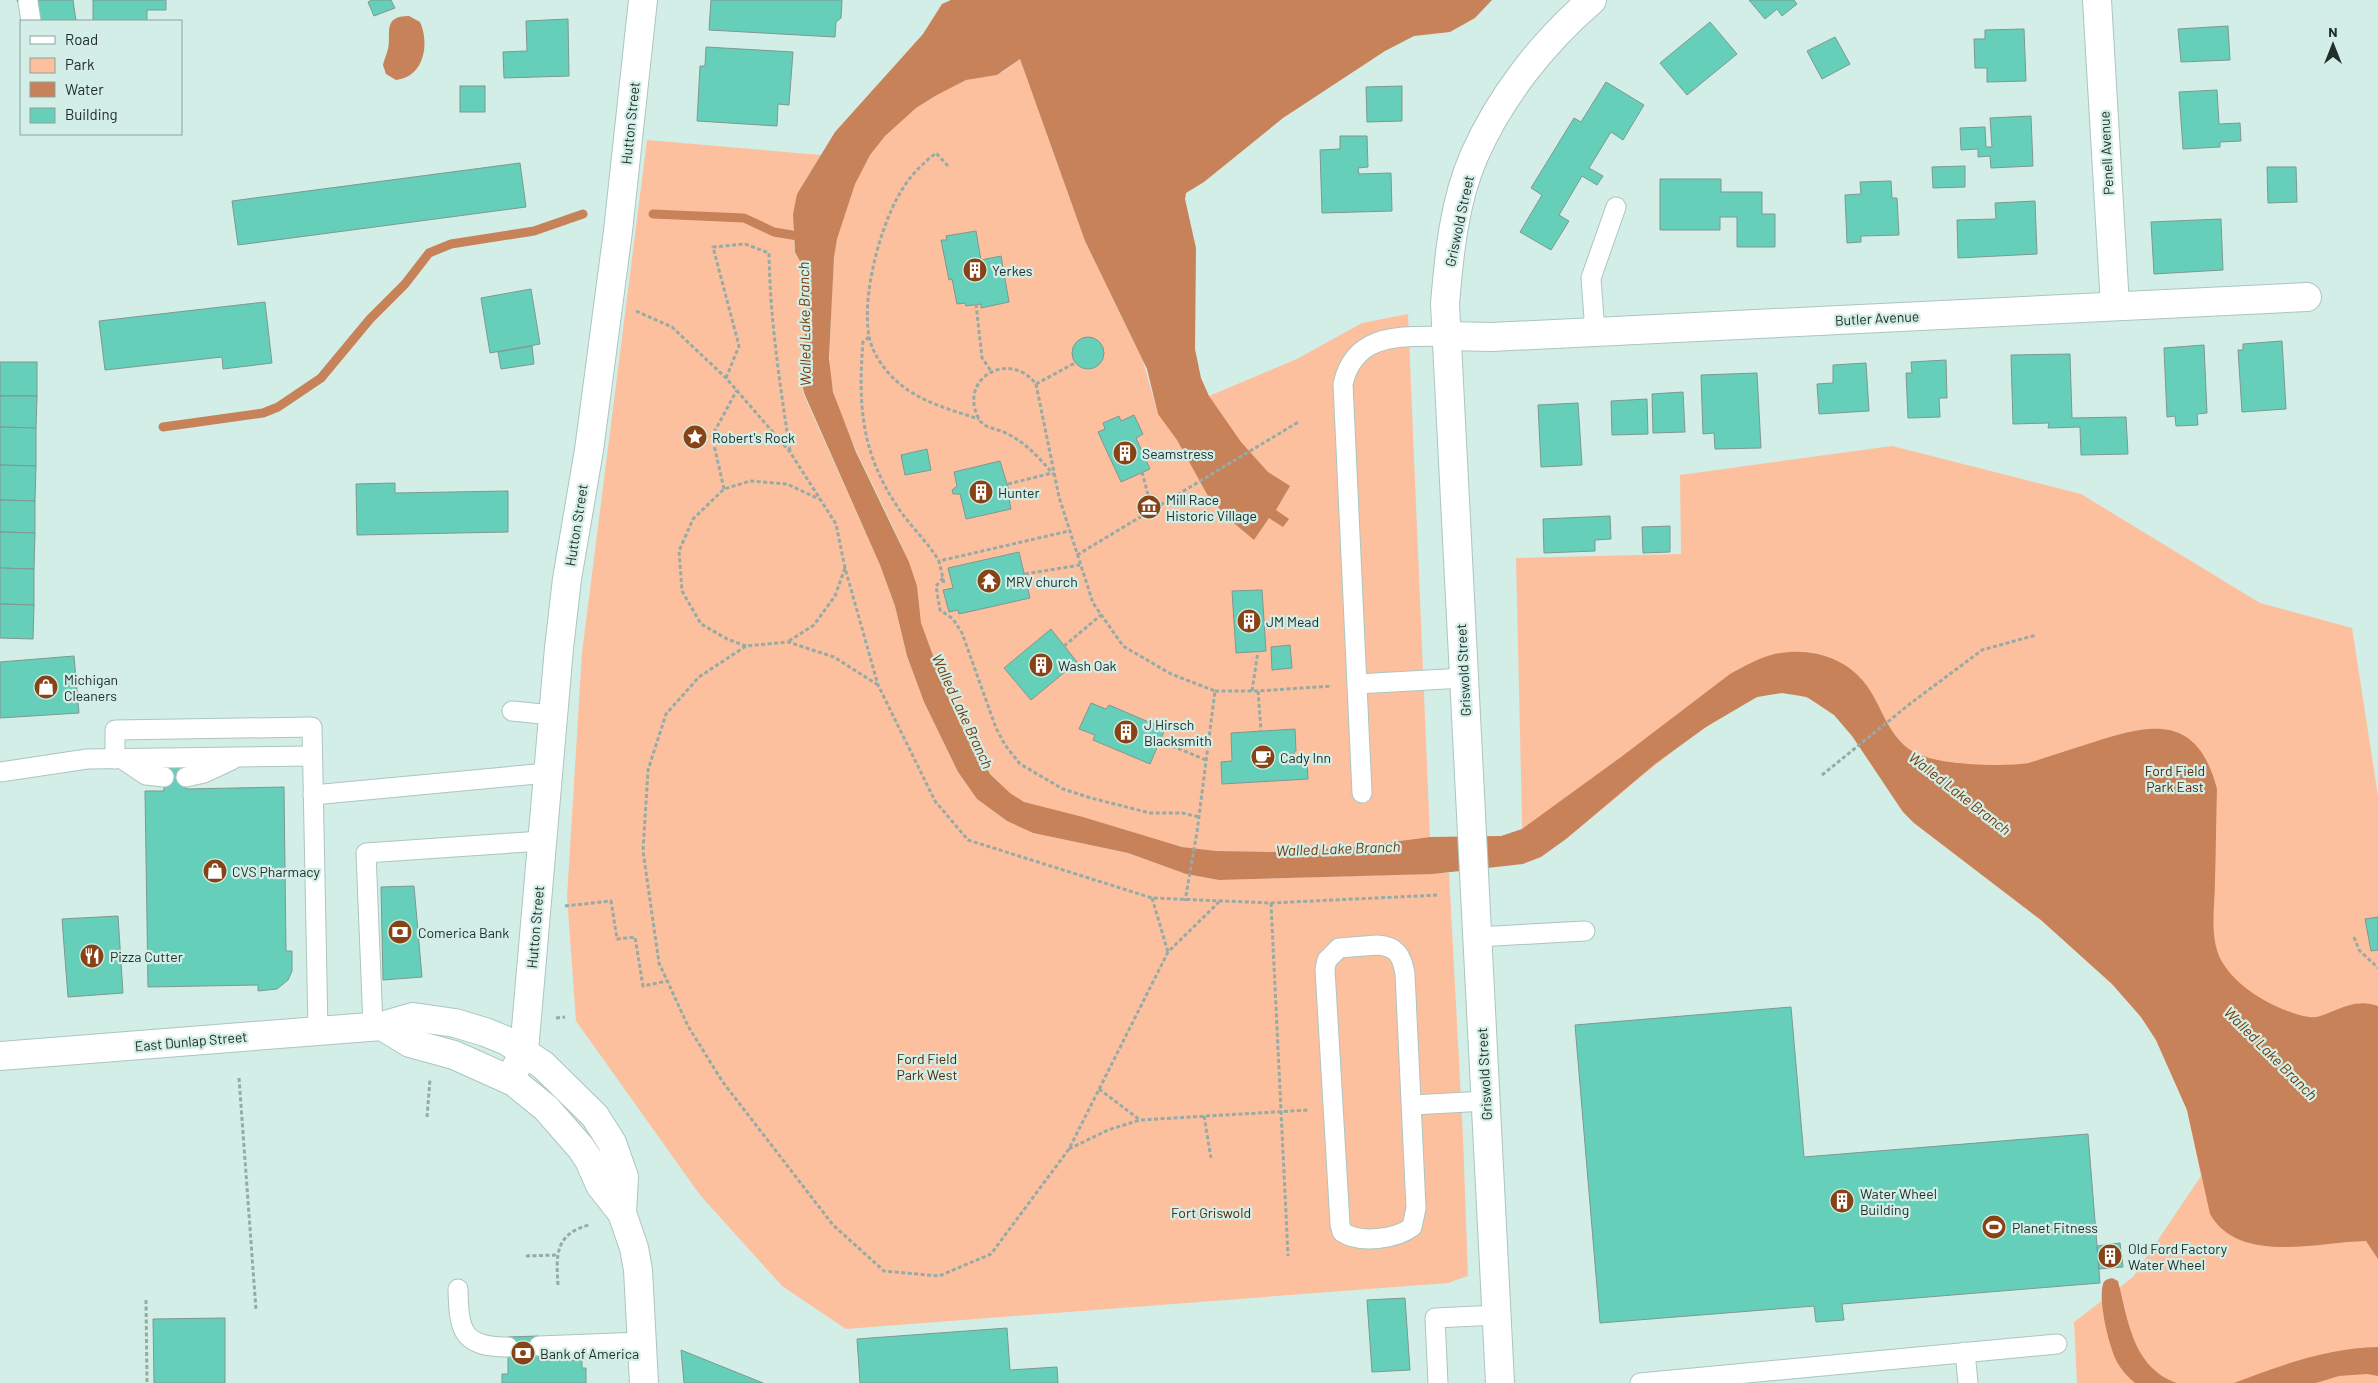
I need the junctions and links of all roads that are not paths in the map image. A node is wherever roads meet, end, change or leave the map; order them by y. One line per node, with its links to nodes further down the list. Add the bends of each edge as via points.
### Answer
1 (643, 0): 14 (street, Hutton Street, via 624,179 589,450 567,579)
2 (1592, 0): 10 (street, Griswold Street, via 1548,43 1522,75 1492,121 1474,157 1449,251 1445,304)
3 (2097, 0): 8 (street, Penell Avenue)
4 (28, 2): 5 (lane)
5 (31, 20)
6 (1616, 207): 9 (lane, via 1592,278)
7 (2307, 297): 8 (street, Butler Avenue)
8 (2115, 306): 9 (street, Butler Avenue)
9 (1594, 332): 10 (street, Butler Avenue)
10 (1447, 336): 11 (street, Griswold Street); 12 (lane, via 1378,341 1356,354 1346,368 1343,384)
11 (1464, 678): 12 (lane); 26 (street, Griswold Street)
12 (1357, 684): 22 (lane)
13 (512, 712): 14 (lane)
14 (552, 715): 19 (street, Hutton Street)
15 (312, 756): 16 (lane); 17 (lane, via 312,727 115,730); 23 (lane)
16 (240, 757): 17 (lane); 21 (lane, via 204,773)
17 (119, 759): 18 (lane, via 87,759); 20 (lane, via 146,775)
18 (0, 772)
19 (547, 773): 23 (lane); 24 (street, Hutton Street)
20 (164, 777)
21 (186, 777)
22 (1362, 792)
23 (313, 795): 28 (lane)
24 (541, 841): 27 (lane, via 366,853); 29 (street, Hutton Street)
25 (1584, 931): 26 (lane)
26 (1477, 937): 32 (street, Griswold Street)
27 (378, 1026): 28 (street, East Dunlap Street); 29 (street, East Dunlap Street, via 413,1017 455,1023 488,1033); 31 (street, via 410,1043 454,1055)
28 (318, 1031): 30 (street, East Dunlap Street)
29 (524, 1051): 31 (street, Hutton Street); 34 (street, via 577,1097 595,1116 608,1137 624,1177)
30 (0, 1056)
31 (510, 1080): 34 (street, via 542,1104 570,1134)
32 (1486, 1101): 33 (lane); 36 (street, Griswold Street)
33 (1412, 1105): 33 (lane, via 1416,1208 1412,1227 1394,1236 1356,1239 1342,1232 1340,1224 1333,1109 1325,969 1327,960 1339,948 1388,946 1397,951 1403,961)
34 (622, 1213): 37 (street, via 638,1270)
35 (458, 1288): 40 (lane, via 459,1320 466,1337 474,1342)
36 (1497, 1315): 43 (lane, via 1435,1318); 44 (street, Griswold Street)
37 (642, 1342): 39 (lane); 42 (street)
38 (2057, 1344): 41 (lane)
39 (538, 1346)
40 (508, 1347)
41 (1965, 1352): 45 (lane); 46 (lane)
42 (644, 1383)
43 (1438, 1383)
44 (1500, 1383)
45 (1640, 1383)
46 (1968, 1383)

